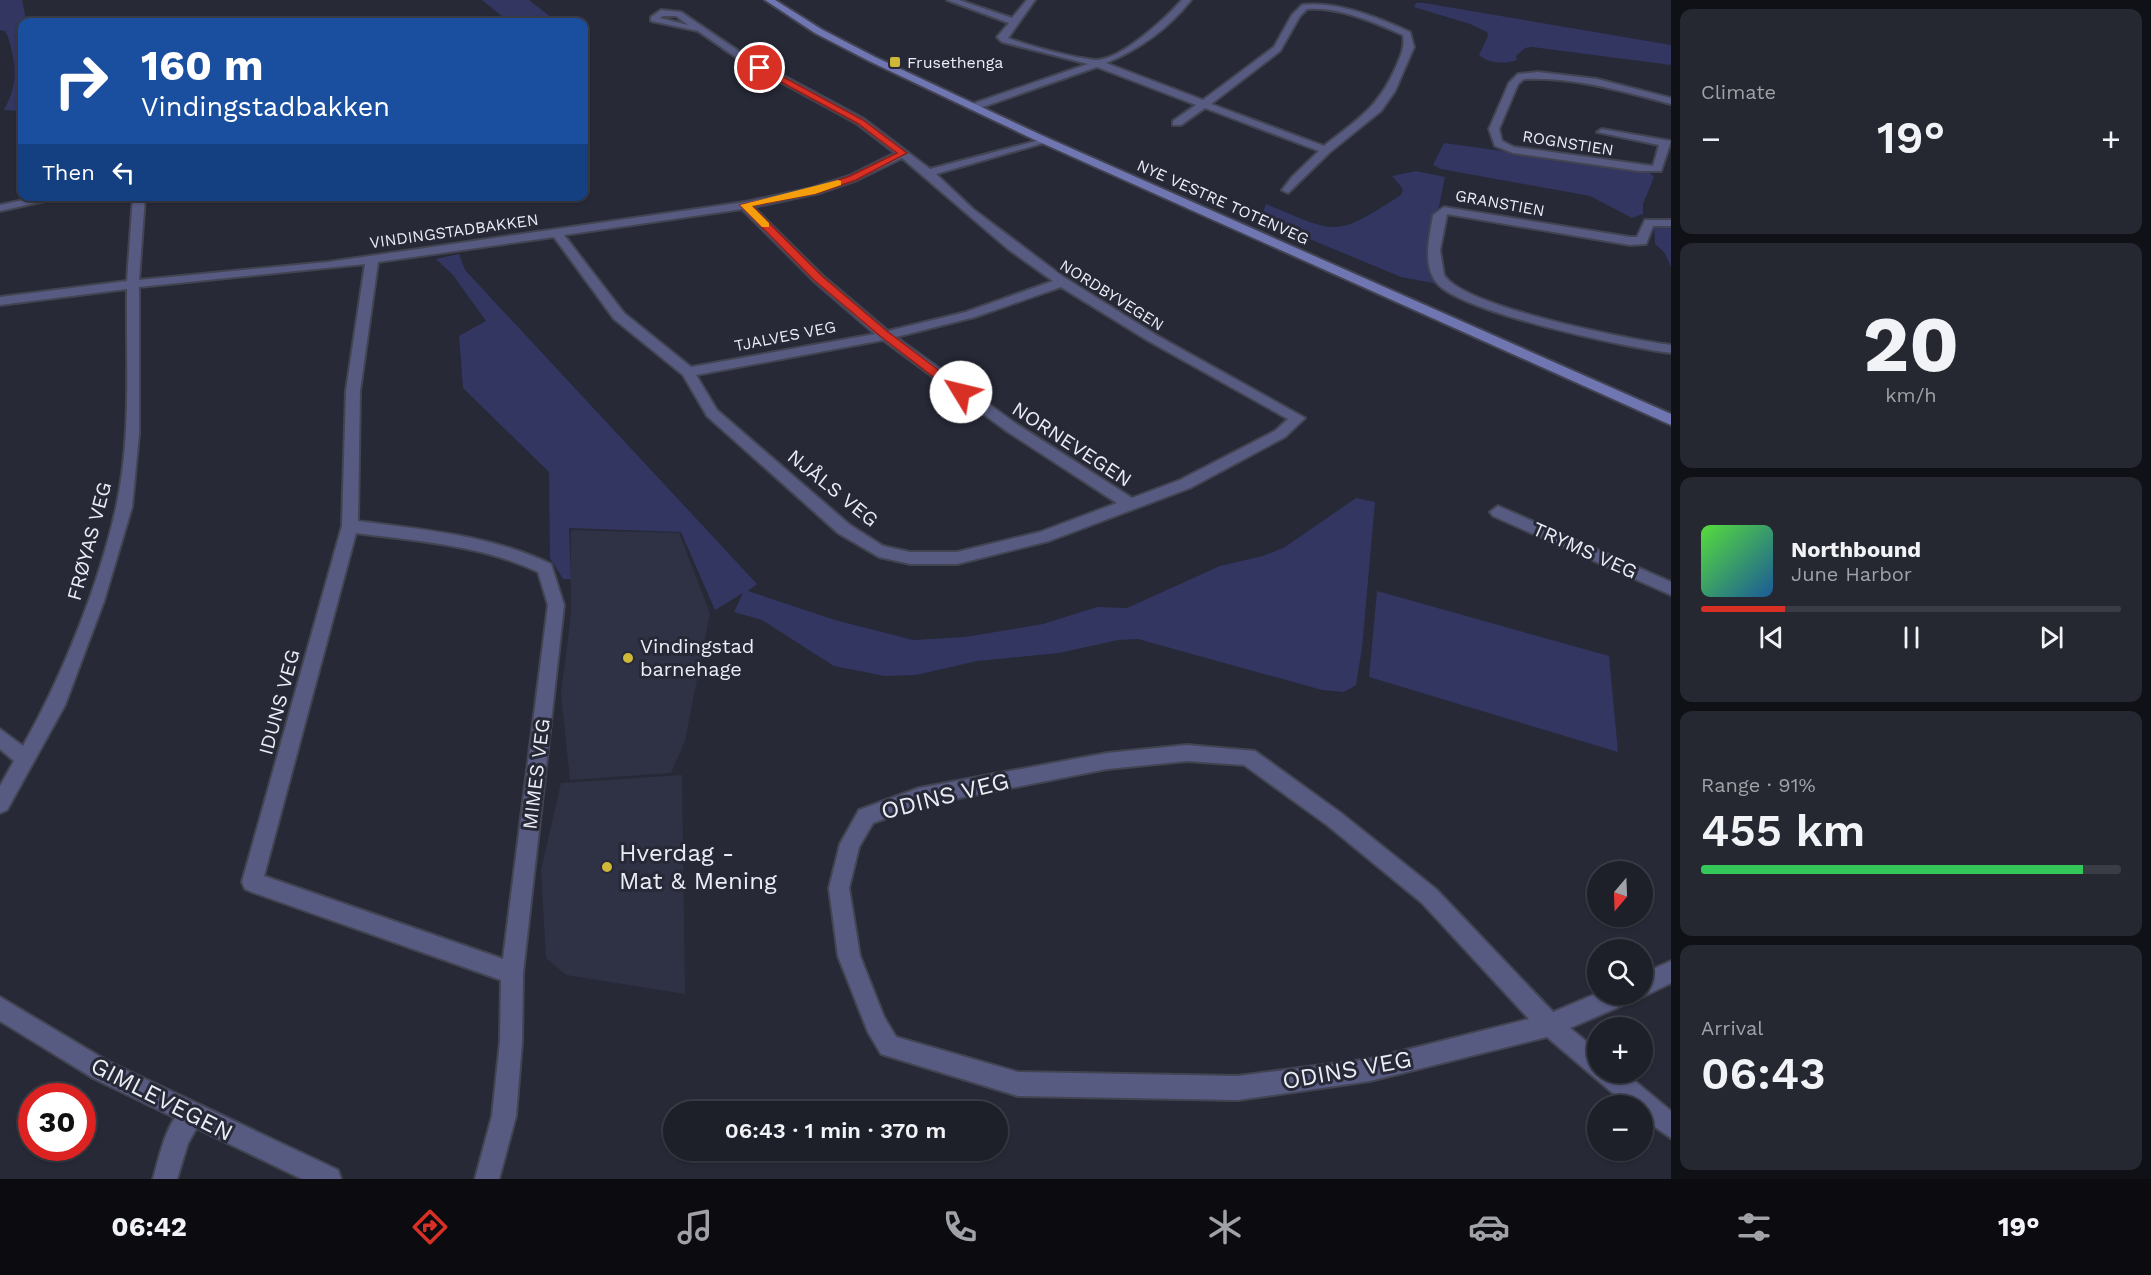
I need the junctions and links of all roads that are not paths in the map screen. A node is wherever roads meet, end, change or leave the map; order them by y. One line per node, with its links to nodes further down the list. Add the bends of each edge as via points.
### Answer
1 (769, 0): 10 (main road, NYE VESTRE TOTENVEG, via 818,31)
2 (951, 0): 5 (street)
3 (1030, 0): 5 (street)
4 (1187, 0): 7 (street, via 1149,36)
5 (1012, 21): 7 (street, via 1002,37 1005,40)
6 (697, 28): 16 (street, NORDBYVEGEN, via 780,79 860,121)
7 (1101, 64): 9 (street); 10 (street)
8 (1671, 101): 14 (street, ROGNSTIEN, via 1630,87 1521,76 1514,83 1494,129 1496,142 1513,150 1639,168 1658,169)
9 (1201, 105): 11 (street); 15 (street); 15 (street, via 1258,68 1280,45 1305,7 1350,14 1407,34 1409,47 1390,92 1377,109)
10 (973, 107): 13 (main road, NYE VESTRE TOTENVEG)
11 (1177, 123)
12 (1602, 132): 14 (street, ROGNSTIEN)
13 (1043, 140): 17 (street); 33 (main road, NYE VESTRE TOTENVEG)
14 (1668, 144)
15 (1326, 150): 18 (street, via 1295,178)
16 (903, 153): 17 (street, NORDBYVEGEN); 21 (street, VINDINGSTADBAKKEN, via 853,178 815,191)
17 (928, 173): 26 (street, NORDBYVEGEN, via 980,222)
18 (1288, 190)
19 (36, 201): 22 (street)
20 (139, 201): 27 (street, FRØYAS VEG)
21 (745, 205): 24 (street, VINDINGSTADBAKKEN); 29 (street, NORNEVEGEN, via 818,278)
22 (0, 208)
23 (1671, 223): 30 (street, GRANSTIEN, via 1649,222 1642,241 1630,241 1444,210 1439,215 1436,258 1443,283 1478,300 1587,333)
24 (556, 233): 25 (street, VINDINGSTADBAKKEN); 31 (street, NJÅLS VEG, via 619,316)
25 (372, 260): 27 (street, VINDINGSTADBAKKEN); 36 (street, IDUNS VEG, via 353,390)
26 (1060, 283): 29 (street, TJALVES VEG, via 997,308); 32 (street, NORDBYVEGEN, via 1159,344)
27 (133, 284): 28 (street, VINDINGSTADBAKKEN); 39 (street, FRØYAS VEG, via 132,434 124,507 96,601 56,705)
28 (0, 301)
29 (884, 334): 31 (street, TJALVES VEG); 34 (street, NORNEVEGEN, via 1014,431)
30 (1671, 349)
31 (688, 372): 34 (street, NJÅLS VEG, via 712,413 844,528 879,550 910,558 957,558 1043,537)
32 (1298, 418): 34 (street, NJÅLS VEG, via 1280,434 1185,484)
33 (1671, 420)
34 (1131, 505)
35 (1498, 512): 37 (street, TRYMS VEG)
36 (350, 526): 42 (street, MIMES VEG, via 487,547 525,556 545,568 556,605); 42 (street, IDUNS VEG, via 252,882)
37 (1671, 589)
38 (0, 737): 39 (street)
39 (25, 759): 40 (street, FRØYAS VEG)
40 (0, 804)
41 (1671, 972): 43 (street)
42 (512, 974): 53 (street, MIMES VEG, via 504,1116)
43 (1653, 981)
44 (1596, 1005): 46 (street)
45 (0, 1008): 49 (street, GIMLEVEGEN, via 101,1070)
46 (1550, 1025): 46 (street, ODINS VEG, via 1429,896 1334,819 1248,757 1187,753 1107,761 920,797 866,816 850,844 839,888 849,956 876,1024 890,1046 1018,1084 1238,1088 1370,1070); 47 (street, ODINS VEG)
47 (1587, 1057)
48 (1618, 1083): 50 (street)
49 (192, 1115): 51 (street, via 178,1138); 52 (street, GIMLEVEGEN)
50 (1671, 1126)
51 (165, 1179)
52 (329, 1179)
53 (487, 1179)

